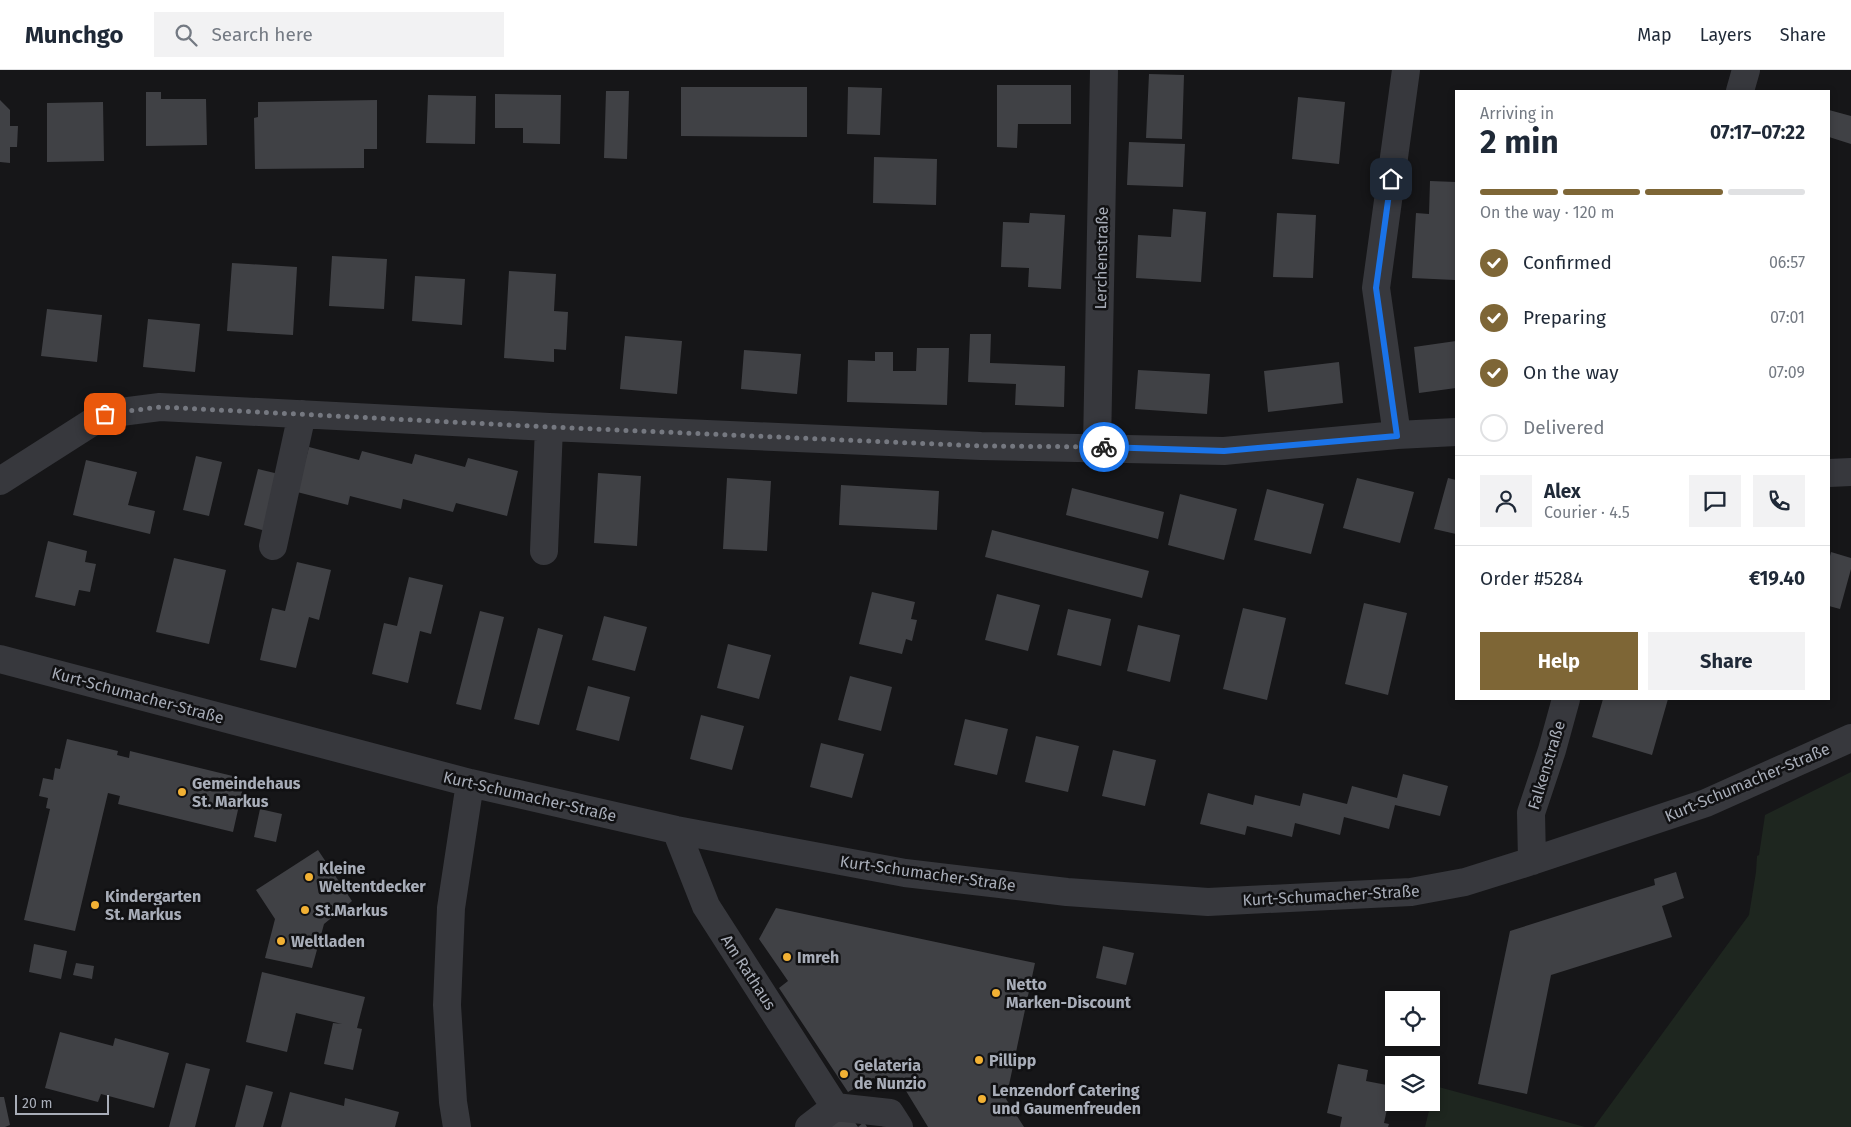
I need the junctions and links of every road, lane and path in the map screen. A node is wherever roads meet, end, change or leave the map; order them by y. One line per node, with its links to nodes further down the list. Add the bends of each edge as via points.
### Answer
1 (1104, 70): 9 (street, Lerchenstraße)
2 (1406, 70): 8 (street, via 1376,288)
3 (1746, 70): 4 (street)
4 (1740, 90)
5 (302, 414): 6 (street); 12 (street, via 160,407 105,414); 13 (street)
6 (549, 427): 9 (street, via 981,446); 14 (street)
7 (1455, 432): 8 (street)
8 (1397, 436): 9 (street, via 1224,451)
9 (1097, 447)
10 (1851, 472): 11 (street)
11 (1830, 473)
12 (0, 481)
13 (273, 546)
14 (544, 551)
15 (0, 659): 18 (street, Kurt-Schumacher-Straße)
16 (1566, 700): 20 (street, Falkenstraße, via 1531,813)
17 (1851, 738): 20 (street, Kurt-Schumacher-Straße, via 1706,803)
18 (470, 783): 19 (street, Kurt-Schumacher-Straße); 22 (street, via 451,908 447,1005)
19 (676, 830): 20 (street, Kurt-Schumacher-Straße, via 905,873 1067,892 1208,902 1411,892 1465,882); 21 (street, Am Rathaus, via 706,906)
20 (1532, 861)
21 (835, 1107): 23 (street); 24 (street, via 890,1113)
22 (457, 1127)
23 (809, 1127)
24 (899, 1127)

